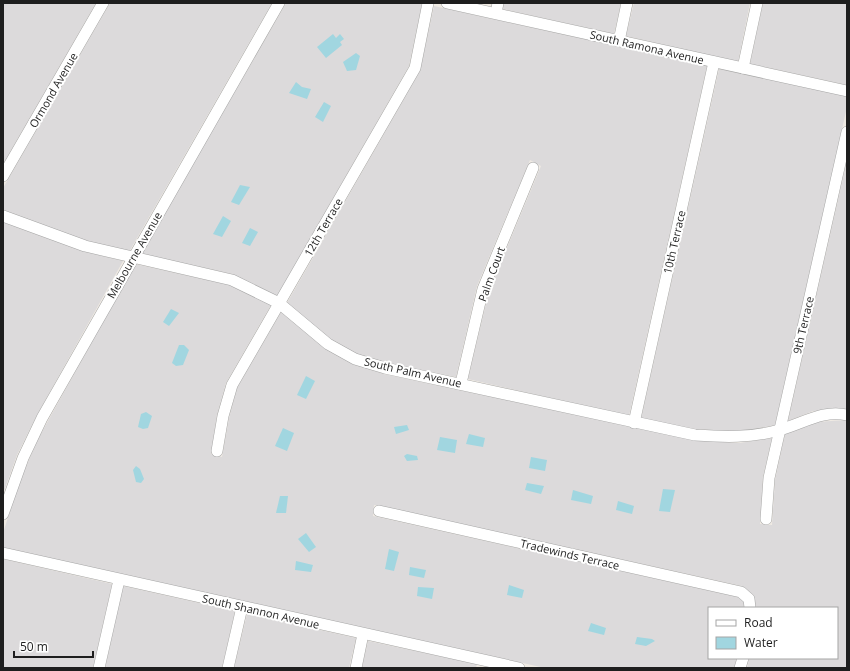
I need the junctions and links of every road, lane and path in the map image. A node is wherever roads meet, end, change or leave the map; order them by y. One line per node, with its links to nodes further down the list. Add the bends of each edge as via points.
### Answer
1 (103, 3): 14 (street, Ormond Avenue)
2 (279, 3): 16 (street, Melbourne Avenue)
3 (428, 3): 17 (street, 12th Terrace, via 415,68)
4 (447, 3): 7 (street, South Ramona Avenue)
5 (627, 3): 8 (street)
6 (757, 3): 10 (street)
7 (497, 8): 8 (street, South Ramona Avenue)
8 (618, 40): 9 (street, South Ramona Avenue)
9 (714, 62): 10 (street, South Ramona Avenue); 20 (street, 10th Terrace)
10 (743, 68): 11 (street, South Ramona Avenue)
11 (847, 91)
12 (847, 132): 21 (street, 9th Terrace)
13 (533, 168): 18 (street, Palm Court, via 483,289)
14 (3, 176)
15 (3, 216): 16 (street, South Palm Avenue, via 85,246)
16 (132, 258): 17 (street, South Palm Avenue, via 232,280); 24 (street, Melbourne Avenue, via 32,437)
17 (279, 303): 18 (street, South Palm Avenue, via 328,344 355,359 385,368); 22 (street, 12th Terrace, via 232,385 223,416)
18 (460, 383): 20 (street, South Palm Avenue)
19 (847, 415): 21 (street, South Palm Avenue, via 814,416)
20 (634, 423): 21 (street, South Palm Avenue, via 694,435 739,438)
21 (780, 430): 25 (street, 9th Terrace, via 769,478)
22 (218, 451)
23 (379, 511): 29 (street, Tradewinds Terrace, via 741,592 749,599)
24 (3, 514)
25 (766, 519)
26 (3, 553): 27 (street, South Shannon Avenue)
27 (119, 580): 28 (street, South Shannon Avenue); 32 (street)
28 (242, 607): 30 (street, South Shannon Avenue); 33 (street)
29 (750, 607)
30 (363, 634): 31 (street, South Shannon Avenue); 34 (street)
31 (483, 664): 35 (street, South Shannon Avenue)
32 (99, 668)
33 (228, 668)
34 (356, 668)
35 (519, 668)

